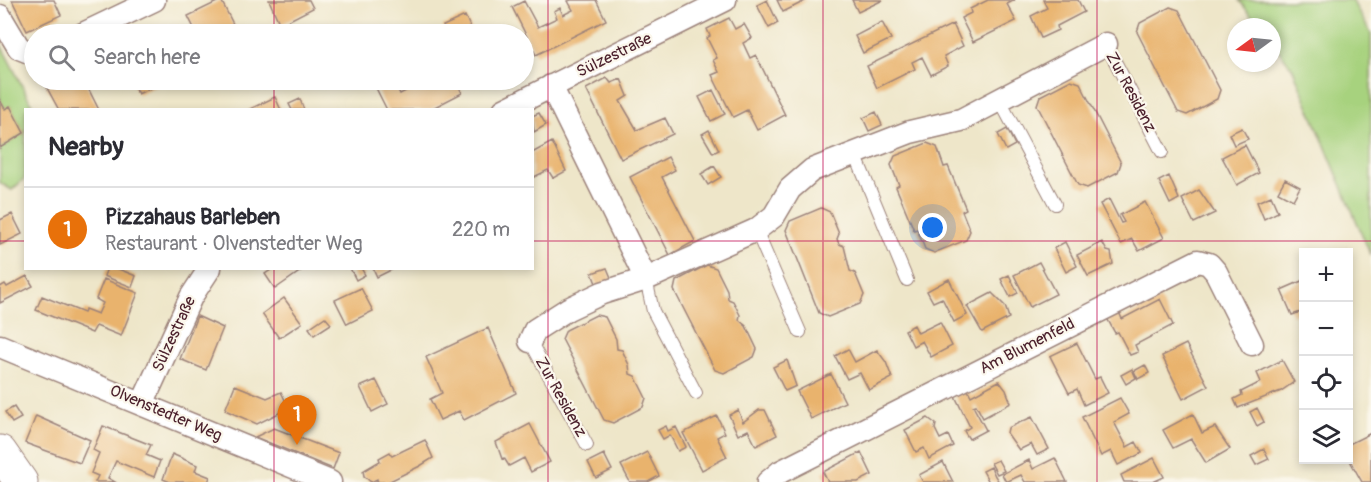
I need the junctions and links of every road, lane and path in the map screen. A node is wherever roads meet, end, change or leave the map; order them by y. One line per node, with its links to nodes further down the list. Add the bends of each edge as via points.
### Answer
1 (154, 0): 4 (street)
2 (725, 0): 7 (street, Sülzestraße)
3 (0, 16): 6 (street)
4 (104, 24)
5 (1106, 44): 8 (street, Zur Residenz); 10 (lane, Zur Residenz)
6 (24, 50)
7 (551, 86): 9 (street, Sülzestraße); 15 (street)
8 (1000, 101): 11 (street, Zur Residenz, via 961,120 910,132); 12 (lane)
9 (508, 108)
10 (1162, 152)
11 (855, 154): 13 (street, Zur Residenz, via 812,170 790,189 774,216); 16 (lane)
12 (1055, 204)
13 (756, 230): 15 (street, Zur Residenz); 17 (lane)
14 (209, 270): 22 (street, Sülzestraße, via 190,297)
15 (646, 279): 18 (street, Zur Residenz, via 602,293 548,319); 21 (lane, via 653,311)
16 (907, 280)
17 (800, 332)
18 (530, 341): 23 (lane, Zur Residenz)
19 (1252, 344): 27 (street, Am Blumenfeld, via 1216,272 1209,264 1198,261 780,472)
20 (0, 346): 22 (street, Olvenstedter Weg)
21 (696, 393)
22 (142, 402): 26 (street, Olvenstedter Weg)
23 (587, 445)
24 (0, 452): 25 (street)
25 (21, 482)
26 (330, 482)
27 (768, 482)

